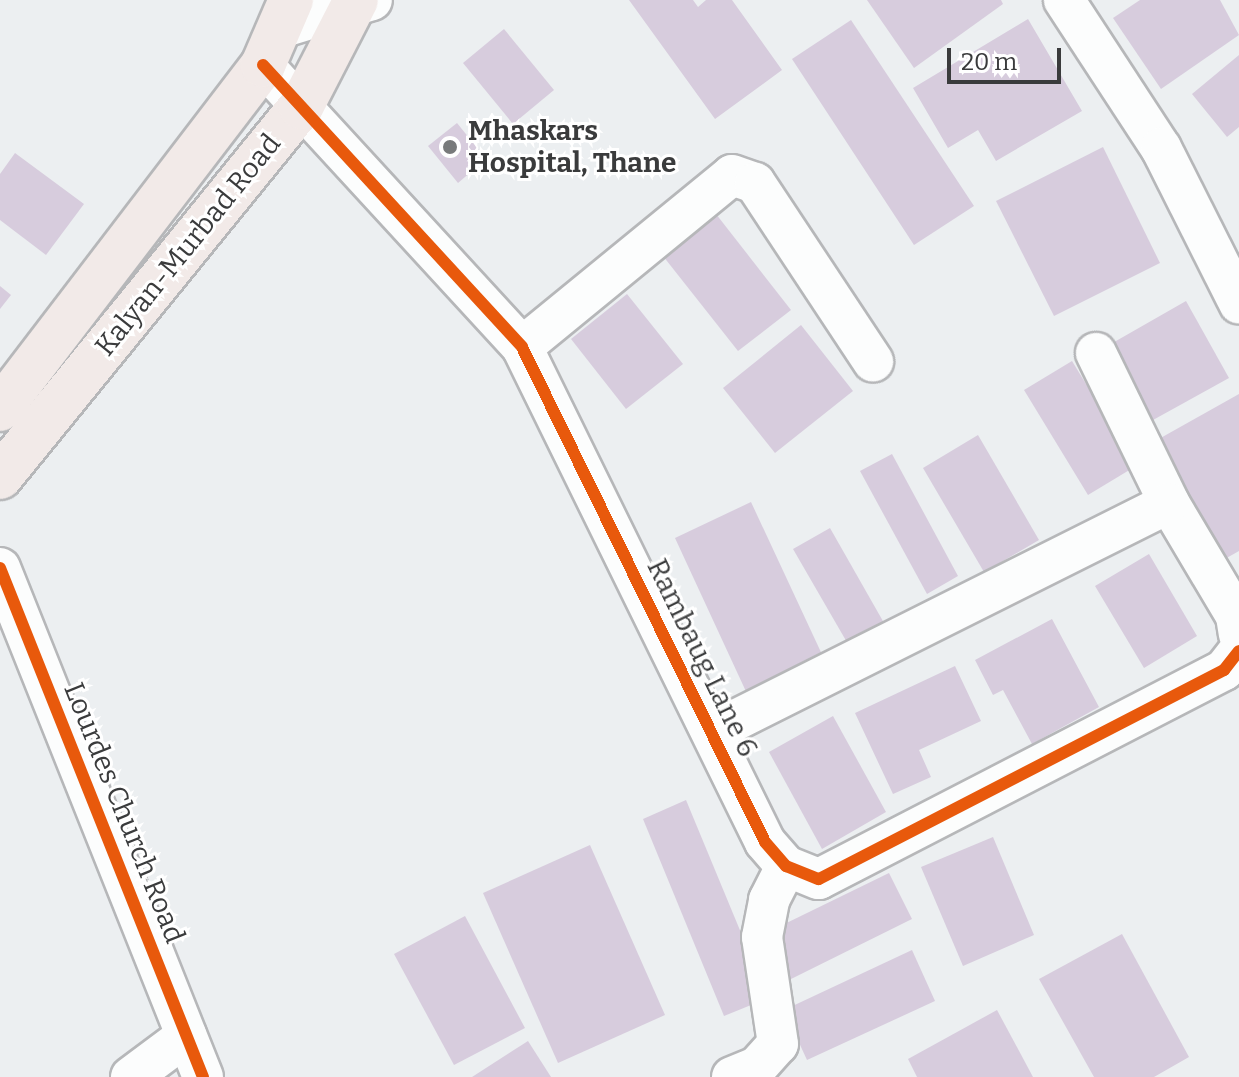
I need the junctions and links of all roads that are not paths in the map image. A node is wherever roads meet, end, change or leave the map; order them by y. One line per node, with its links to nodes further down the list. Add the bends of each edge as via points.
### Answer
1 (1064, 0): 5 (street, via 1161,148)
2 (361, 2): 3 (street); 4 (main road, Kalyan-Murbad Road)
3 (278, 31): 4 (street, Rambaug Lane 6); 9 (main road, Kalyan-Murbad Road)
4 (301, 107): 6 (street, Rambaug Lane 6); 10 (main road, Kalyan-Murbad Road)
5 (1239, 303)
6 (522, 347): 8 (street, via 732,175 755,183); 18 (street, Rambaug Lane 6)
7 (1096, 353): 13 (street)
8 (873, 361)
9 (34, 368): 10 (main road); 11 (main road, Kalyan-Murbad Road)
10 (59, 403): 12 (main road, Kalyan-Murbad Road)
11 (0, 409)
12 (0, 477)
13 (1169, 503): 15 (street); 18 (street)
14 (0, 568): 20 (street, Lourdes Church Road)
15 (1231, 591): 16 (street)
16 (1239, 634)
17 (1239, 651): 19 (street, via 1224,670 819,879)
18 (712, 732): 19 (street, Rambaug Lane 6, via 765,842)
19 (786, 866): 23 (street, via 769,900 762,937 778,1044 757,1067)
20 (186, 1036): 21 (street); 22 (street, Lourdes Church Road)
21 (131, 1077)
22 (203, 1077)
23 (732, 1077)

